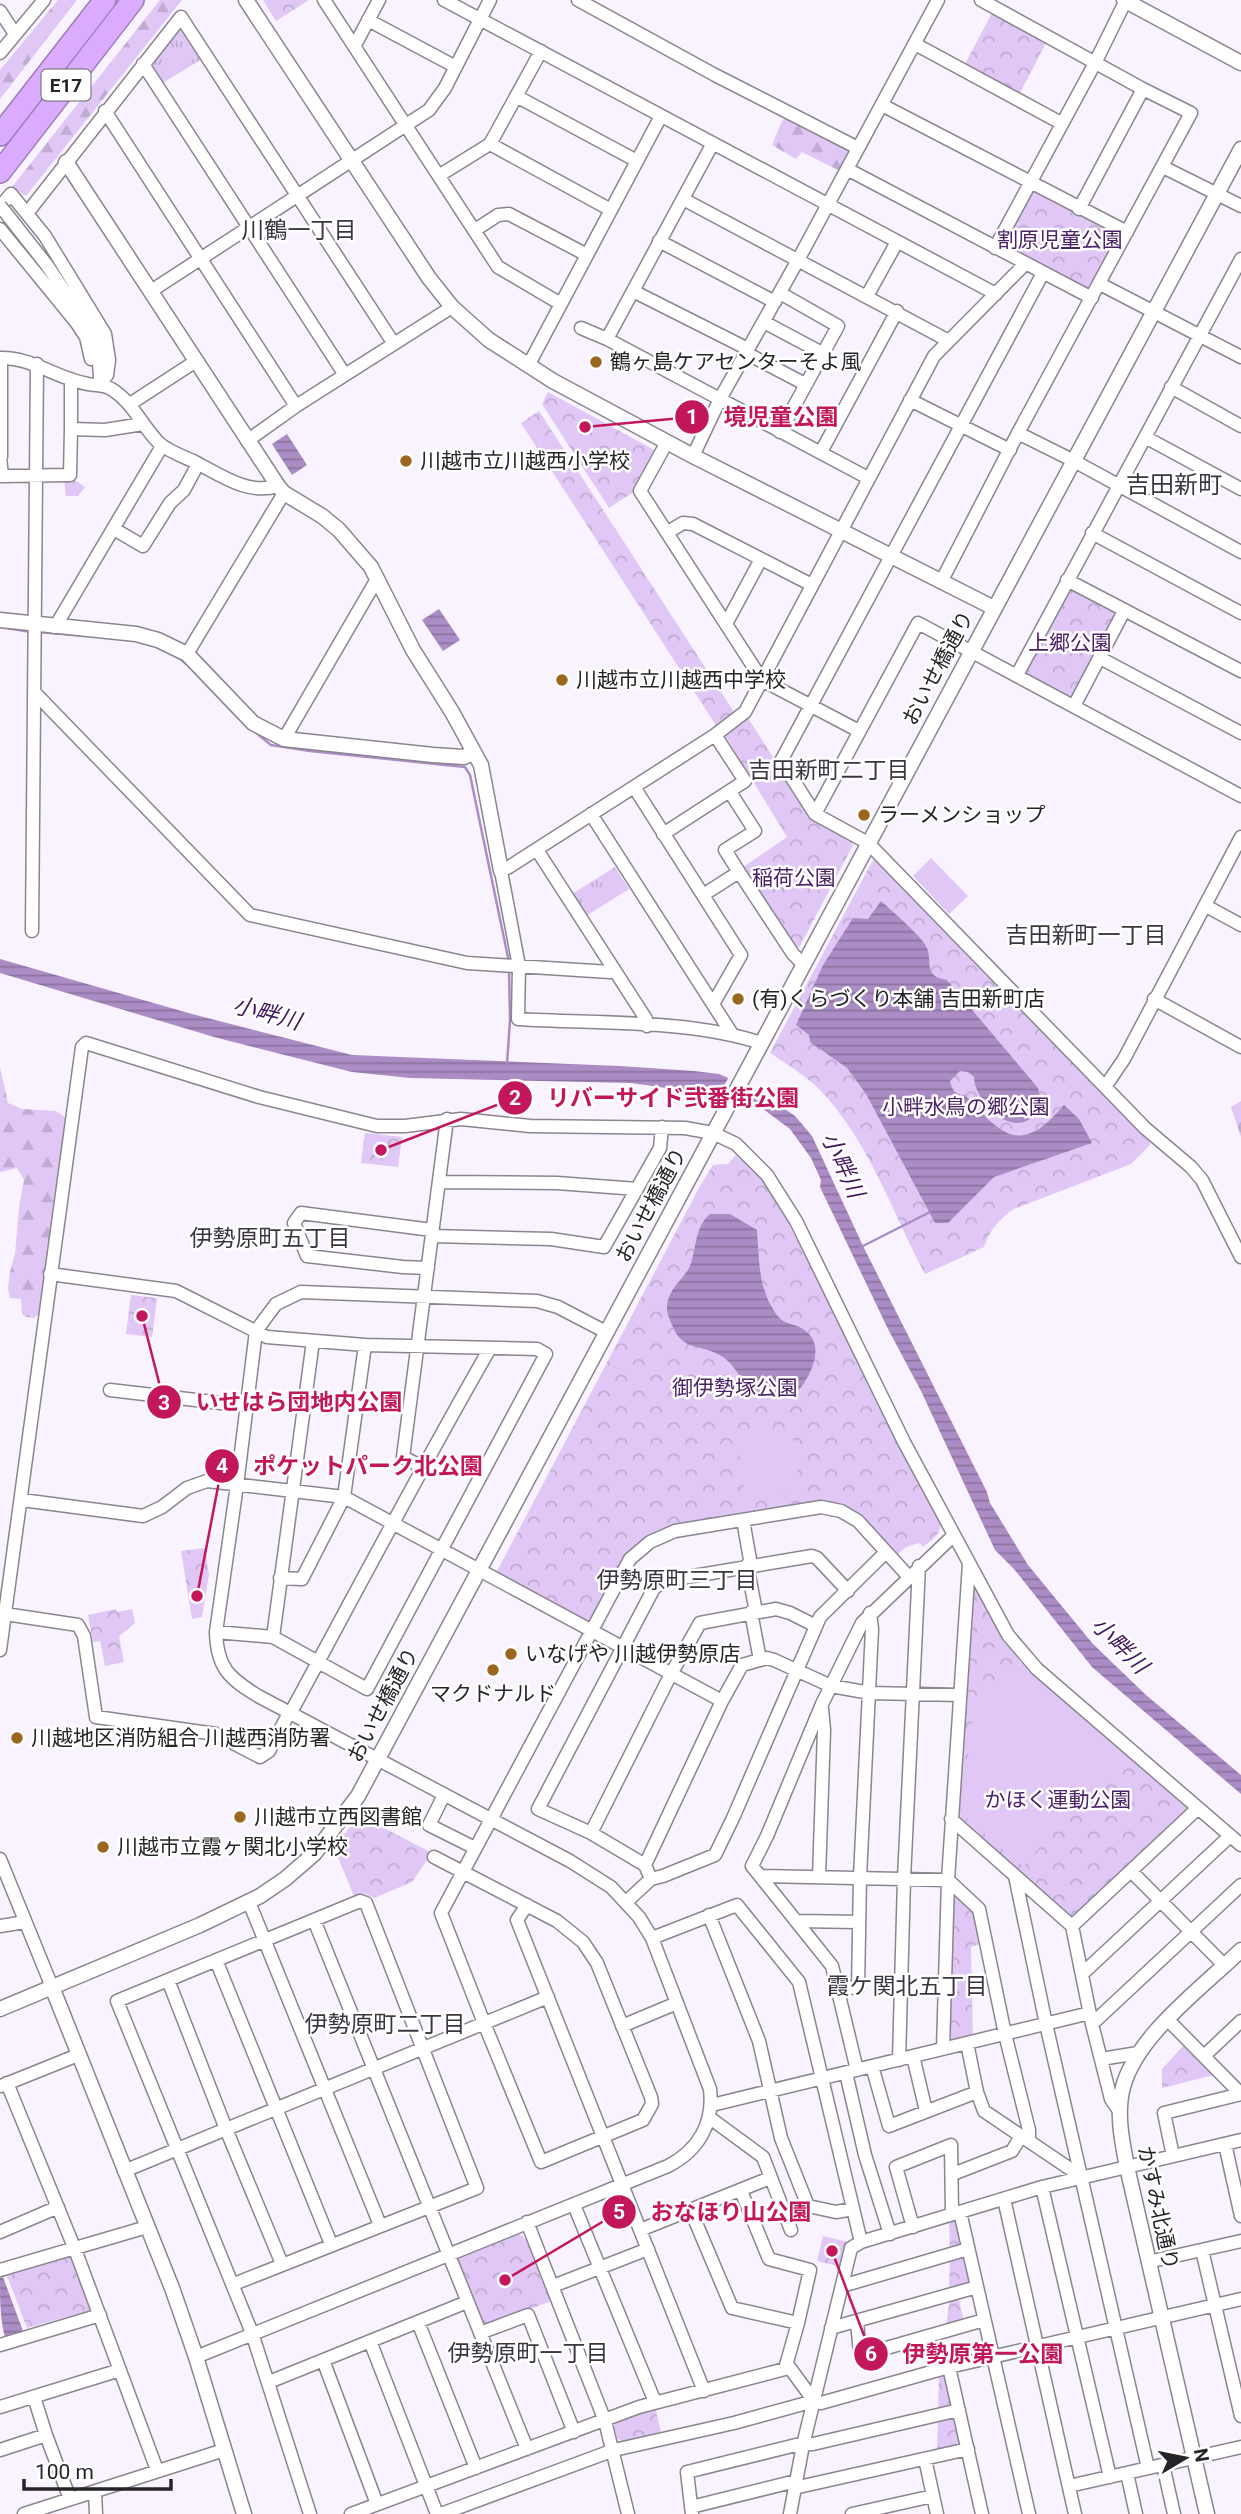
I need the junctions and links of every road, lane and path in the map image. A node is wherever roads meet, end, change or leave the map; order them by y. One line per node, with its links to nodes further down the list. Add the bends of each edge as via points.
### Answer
1 (44, 0): 16 (street)
2 (105, 0): 32 (highway, E17)
3 (133, 0): 42 (highway, E17)
4 (246, 0): 37 (street)
5 (324, 0): 18 (street)
6 (379, 0): 15 (street)
7 (444, 0): 14 (street)
8 (490, 0): 14 (street)
9 (578, 0): 35 (street)
10 (938, 0): 17 (street)
11 (981, 0): 21 (street)
12 (1125, 0): 21 (street); 22 (street)
13 (0, 10): 16 (street)
14 (480, 19): 19 (street); 24 (street)
15 (368, 20): 18 (street); 24 (street)
16 (15, 34): 20 (street)
17 (915, 44): 27 (street); 30 (street)
18 (355, 45): 31 (street)
19 (541, 51): 26 (street); 29 (street)
20 (0, 53)
21 (1095, 63): 25 (street); 30 (street)
22 (1241, 63)
23 (143, 64): 28 (street); 46 (street, via 181,17); 54 (street)
24 (456, 67): 31 (street, via 435,103)
25 (1143, 89): 40 (street, via 1191,113); 51 (street)
26 (516, 96): 34 (street); 38 (street)
27 (882, 105): 35 (street); 44 (street)
28 (105, 111): 39 (street); 62 (street)
29 (661, 116): 33 (street); 38 (street)
30 (1061, 124): 44 (street)
31 (406, 126): 37 (street); 43 (street)
32 (0, 135)
33 (713, 143): 47 (street); 48 (street)
34 (490, 144): 43 (street); 52 (street)
35 (858, 148): 41 (street)
36 (1241, 149): 45 (street, おいせ橋通り)
37 (351, 161): 46 (street); 76 (street)
38 (637, 161): 52 (street)
39 (66, 162): 53 (street); 69 (street)
40 (1163, 167): 45 (street); 57 (street)
41 (848, 169): 48 (street); 60 (street)
42 (0, 172)
43 (440, 175): 56 (street)
44 (1030, 182): 51 (street); 60 (street)
45 (1217, 194): 49 (street); 77 (street, おいせ橋通り)
46 (297, 197): 54 (street); 84 (street)
47 (683, 199): 58 (street); 64 (street)
48 (828, 205): 59 (street); 64 (street)
49 (1241, 206)
50 (2, 208): 53 (street, via 11,194); 94 (street, via 95,336)
51 (1079, 209): 57 (street)
52 (611, 210): 61 (street)
53 (28, 212): 94 (street, via 105,334 109,360)
54 (247, 228): 62 (street); 92 (street)
55 (0, 229): 94 (street, via 86,337 92,375)
56 (475, 230): 61 (street, via 498,215 509,215); 75 (street, via 498,267)
57 (1126, 233): 68 (street)
58 (659, 241): 70 (street); 73 (street)
59 (897, 242): 71 (street); 72 (street)
60 (995, 248): 65 (street)
61 (587, 255): 75 (street)
62 (200, 258): 69 (street); 100 (street)
63 (1241, 259): 67 (street)
64 (799, 260): 72 (street); 73 (street)
65 (1025, 264): 66 (street); 71 (street)
66 (1043, 273): 74 (street); 102 (street)
67 (1237, 276): 81 (street)
68 (1100, 284): 74 (street); 77 (street)
69 (151, 291): 89 (street)
70 (633, 291): 82 (street); 85 (street)
71 (996, 293): 83 (street)
72 (867, 296): 78 (street)
73 (777, 298): 79 (street); 86 (street, via 838,326)
74 (1092, 298): 106 (street)
75 (561, 304): 91 (street)
76 (452, 307): 84 (street); 91 (street)
77 (1154, 310): 81 (street); 115 (street, おいせ橋通り)
78 (897, 311): 83 (street); 112 (street)
79 (764, 322): 85 (street); 86 (street)
80 (581, 328): 82 (street)
81 (1200, 335): 87 (street); 96 (street)
82 (607, 339): 97 (street)
83 (949, 341): 98 (street, via 934,356)
84 (394, 344): 92 (street)
85 (747, 351): 95 (street); 97 (street)
86 (822, 353): 95 (street)
87 (1241, 357)
88 (0, 358): 90 (street); 114 (street)
89 (196, 361): 99 (street); 108 (street)
90 (37, 365): 93 (street); 117 (street)
91 (528, 366): 109 (street)
92 (345, 375): 100 (street)
93 (71, 379): 94 (street); 104 (street)
94 (100, 384): 99 (street)
95 (805, 384): 105 (street)
96 (1171, 387): 103 (street); 107 (street)
97 (720, 399): 105 (street); 113 (street)
98 (910, 400): 102 (street); 118 (street)
99 (130, 404): 101 (street)
100 (296, 407): 108 (street)
101 (143, 424): 104 (street); 110 (street)
102 (961, 425): 111 (street); 127 (street)
103 (1241, 426)
104 (71, 429): 117 (street, via 71,474)
105 (780, 432): 112 (street)
106 (1018, 433): 111 (street); 115 (street)
107 (1145, 437): 119 (street); 120 (street)
108 (247, 441): 121 (street)
109 (667, 442): 113 (street); 124 (street, via 640,491)
110 (162, 446): 116 (street); 122 (street)
111 (1010, 450): 131 (street)
112 (821, 452): 118 (street)
113 (693, 456): 123 (street)
114 (1, 457): 117 (street, via 2,476)
115 (1074, 461): 119 (street); 133 (street, おいせ橋通り)
116 (198, 464): 121 (street, via 240,485); 122 (street, via 144,546)
117 (37, 476): 138 (street)
118 (868, 478): 123 (street)
119 (1118, 485): 125 (street); 126 (street)
120 (1239, 485)
121 (281, 489): 129 (street, via 339,530); 141 (street)
122 (114, 529): 139 (street)
123 (841, 531): 127 (street); 132 (street)
124 (667, 532): 128 (street, via 683,523 693,524); 137 (street)
125 (1092, 533): 130 (street); 135 (street)
126 (1241, 552)
127 (890, 556): 131 (street); 147 (street)
128 (761, 559): 132 (street); 137 (street)
129 (377, 579): 152 (street); 153 (street)
130 (1067, 580): 134 (street); 144 (street)
131 (941, 582): 133 (street)
132 (812, 585): 145 (street)
133 (994, 608): 140 (street, おいせ橋通り)
134 (1124, 611): 142 (street); 143 (street)
135 (1241, 613)
136 (0, 620): 138 (street)
137 (726, 624): 145 (street)
138 (35, 625): 139 (street); 146 (street)
139 (55, 627): 141 (street, via 136,634)
140 (971, 652): 144 (street); 150 (street, via 918,623); 161 (street, おいせ橋通り)
141 (187, 654): 152 (street, via 253,723)
142 (1100, 658): 148 (street); 149 (street)
143 (1241, 671)
144 (1017, 675): 148 (street)
145 (762, 680): 147 (street); 151 (street, via 746,712)
146 (35, 693): 168 (street); 170 (street, via 250,915 446,959)
147 (810, 705): 150 (street); 158 (street, via 781,761)
148 (1074, 706): 156 (street)
149 (1239, 727)
150 (859, 731): 158 (street)
151 (715, 735): 154 (street); 155 (street, via 746,781)
152 (284, 739): 153 (street, via 433,755 464,757)
153 (474, 752): 163 (street, via 484,775)
154 (634, 787): 157 (street); 159 (street)
155 (730, 792): 159 (street); 164 (street, via 755,831 725,850)
156 (1241, 796)
157 (592, 814): 162 (street); 173 (street)
158 (815, 814): 161 (street)
159 (663, 834): 165 (street)
160 (1241, 837): 166 (street)
161 (868, 843): 169 (street, おいせ橋通り); 178 (street)
162 (537, 850): 163 (street); 171 (street)
163 (501, 871): 170 (street)
164 (739, 872): 165 (street); 169 (street)
165 (703, 895): 173 (street, via 741,955)
166 (1206, 906): 167 (street); 172 (street)
167 (1241, 925)
168 (32, 931)
169 (803, 964): 177 (street, おいせ橋通り)
170 (519, 966): 171 (street); 174 (street, via 518,1019)
171 (614, 969): 174 (street)
172 (1154, 999): 176 (street); 178 (street)
173 (713, 1004): 175 (street)
174 (647, 1026): 175 (street)
175 (732, 1034): 177 (street)
176 (1241, 1047)
177 (758, 1049): 181 (street, おいせ橋通り)
178 (1105, 1087): 185 (street, via 1202,1180)
179 (447, 1119): 180 (street, via 530,1126); 182 (street); 187 (street, via 377,1126 259,1097 86,1043)
180 (662, 1128): 181 (street); 183 (street, via 660,1148)
181 (716, 1129): 190 (street, おいせ橋通り); 204 (street, via 767,1175 783,1198)
182 (439, 1182): 183 (street); 184 (street)
183 (637, 1189): 184 (street, via 604,1247 551,1239)
184 (432, 1233): 186 (street); 186 (street, via 302,1213 295,1223 307,1256)
185 (1241, 1257)
186 (428, 1268): 188 (street)
187 (50, 1274): 189 (street, via 176,1291); 201 (street)
188 (425, 1298): 189 (street, via 301,1292 276,1304); 190 (street, via 549,1303); 193 (street)
189 (256, 1331): 191 (street, via 267,1337); 196 (street)
190 (606, 1332): 210 (street, おいせ橋通り)
191 (313, 1340): 192 (street); 199 (street)
192 (365, 1345): 193 (street); 200 (street)
193 (418, 1345): 194 (street); 197 (street, via 403,1457)
194 (489, 1350): 197 (street); 205 (street, via 537,1349 546,1354)
195 (110, 1390): 196 (street)
196 (247, 1406): 198 (street)
197 (422, 1466): 203 (street)
198 (237, 1485): 199 (street); 201 (street, via 207,1481 143,1516); 218 (street)
199 (292, 1492): 200 (street); 212 (street)
200 (344, 1497): 203 (street); 212 (street, via 302,1579)
201 (22, 1500): 216 (street)
202 (743, 1520): 206 (street, via 821,1507 841,1511 858,1521); 208 (street); 219 (street, via 675,1531 640,1549)
203 (393, 1525): 205 (street); 224 (street)
204 (954, 1535): 207 (street); 209 (street)
205 (440, 1551): 210 (street); 224 (street, via 367,1689)
206 (885, 1553): 211 (street); 213 (street)
207 (969, 1564): 230 (street); 236 (street, via 1008,1634 1030,1662)
208 (749, 1565): 213 (street, via 812,1556); 214 (street); 221 (street, via 660,1583)
209 (919, 1566): 211 (street); 229 (street)
210 (479, 1572): 219 (street); 234 (street, おいせ橋通り)
211 (909, 1577): 215 (street)
212 (281, 1578): 220 (street)
213 (848, 1591): 217 (street)
214 (753, 1612): 217 (street, via 783,1610); 223 (street); 226 (street, via 700,1623)
215 (870, 1613): 227 (street); 228 (street)
216 (5, 1614): 222 (street); 233 (street, via 78,1625 84,1636 96,1717 216,1734 260,1757 269,1751)
217 (816, 1626): 225 (street)
218 (216, 1632): 220 (street); 233 (street, via 216,1650 227,1673)
219 (592, 1633): 221 (street); 237 (street)
220 (272, 1637): 224 (street)
221 (622, 1648): 226 (street); 239 (street, via 538,1809)
222 (0, 1650)
223 (760, 1660): 225 (street, via 774,1660); 231 (street, via 741,1665)
224 (318, 1663): 233 (street)
225 (797, 1670): 227 (street); 252 (street, via 715,1855)
226 (671, 1674): 231 (street); 239 (street)
227 (831, 1686): 228 (street); 232 (street)
228 (870, 1693): 229 (street); 251 (street)
229 (912, 1694): 230 (street); 253 (street)
230 (960, 1695): 238 (street)
231 (722, 1701): 245 (street)
232 (822, 1704): 248 (street, via 752,1866); 250 (street)
233 (289, 1714): 234 (street)
234 (378, 1760): 235 (street); 257 (street, おいせ橋通り, via 343,1819 314,1854)
235 (444, 1795): 237 (street); 242 (street, via 429,1825)
236 (1198, 1808): 240 (street); 247 (street)
237 (492, 1819): 242 (street); 258 (street, via 570,1861)
238 (951, 1819): 249 (street); 254 (street)
239 (591, 1833): 245 (street)
240 (1230, 1836): 241 (street); 256 (street)
241 (1241, 1845)
242 (475, 1848): 246 (street)
243 (434, 1857): 246 (street)
244 (0, 1860): 263 (street)
245 (645, 1865): 252 (street)
246 (461, 1871): 259 (street); 283 (street, via 441,1913)
247 (1131, 1871): 256 (street); 266 (street)
248 (760, 1876): 250 (street); 262 (street)
249 (1015, 1876): 266 (street); 284 (street)
250 (819, 1877): 251 (street)
251 (860, 1877): 253 (street); 264 (street)
252 (651, 1879): 258 (street)
253 (904, 1879): 254 (street); 295 (street)
254 (948, 1880): 286 (street, via 979,1909); 288 (street)
255 (1241, 1885): 267 (street)
256 (1160, 1901): 267 (street); 273 (street)
257 (249, 1902): 269 (street); 275 (street, おいせ橋通り)
258 (626, 1902): 268 (street)
259 (527, 1905): 277 (street, via 517,1920); 285 (street, via 583,1942 597,1963)
260 (709, 1915): 268 (street); 299 (street, via 737,1905 799,1982); 303 (street, via 759,2041)
261 (313, 1920): 269 (street); 289 (street, via 360,1901 366,1903); 297 (street)
262 (797, 1921): 264 (street); 276 (street, via 832,1966)
263 (25, 1922): 265 (street); 275 (street)
264 (859, 1922): 276 (street, via 858,1988)
265 (0, 1926)
266 (1072, 1926): 273 (street)
267 (1191, 1931): 272 (street); 280 (street)
268 (652, 1938): 278 (street)
269 (265, 1941): 271 (street); 302 (street)
270 (1241, 1950): 272 (street, かすみ北通り)
271 (216, 1960): 274 (street); 305 (street)
272 (1225, 1966): 281 (street, かすみ北通り)
273 (1082, 1974): 280 (street)
274 (168, 1980): 309 (street); 314 (street, via 117,2001)
275 (52, 1987): 279 (street, おいせ橋通り); 291 (street)
276 (838, 1987): 298 (street)
277 (548, 1997): 283 (street); 310 (street)
278 (677, 2003): 285 (street); 306 (street, via 704,2072)
279 (0, 2009)
280 (1091, 2019): 284 (street); 294 (street)
281 (1168, 2020): 290 (street, かすみ北通り); 293 (street)
282 (1241, 2021): 293 (street)
283 (484, 2023): 289 (street); 310 (street, via 541,2162)
284 (1046, 2024): 286 (street); 319 (street)
285 (622, 2026): 310 (street, via 652,2104 643,2120)
286 (1005, 2034): 287 (street); 311 (street, via 1029,2130)
287 (967, 2043): 288 (street); 304 (street)
288 (943, 2049): 292 (street)
289 (423, 2050): 297 (street); 326 (street, via 477,2188)
290 (1138, 2053): 294 (street); 308 (street, かすみ北通り, via 1123,2087)
291 (78, 2055): 301 (street); 317 (street)
292 (913, 2056): 295 (street); 307 (street)
293 (1204, 2056): 300 (street)
294 (1101, 2059): 308 (street, via 1111,2099)
295 (899, 2060): 296 (street)
296 (873, 2066): 298 (street); 307 (street, via 887,2125)
297 (373, 2068): 302 (street); 326 (street)
298 (851, 2071): 299 (street); 339 (street, via 865,2155)
299 (822, 2078): 303 (street); 328 (street)
300 (1237, 2081): 315 (street, via 1241,2094 1164,2113)
301 (4, 2085): 327 (street)
302 (325, 2089): 305 (street); 333 (street)
303 (770, 2091): 306 (street); 328 (street, via 781,2138 808,2206 836,2212)
304 (978, 2092): 307 (street); 311 (street, via 984,2111)
305 (276, 2109): 309 (street); 342 (street)
306 (711, 2112): 320 (street, via 763,2157); 321 (street, via 696,2144 677,2161)
307 (926, 2112)
308 (1120, 2112): 316 (street, かすみ北通り)
309 (226, 2129): 314 (street); 349 (street)
310 (603, 2137): 321 (street)
311 (1025, 2139): 318 (street, via 1012,2151); 319 (street)
312 (1241, 2140): 313 (street)
313 (1225, 2144): 315 (street); 331 (street)
314 (178, 2148): 317 (street); 352 (street)
315 (1173, 2156): 316 (street)
316 (1127, 2167): 319 (street); 348 (street, かすみ北通り)
317 (124, 2171): 334 (street)
318 (953, 2174): 330 (street); 335 (street, via 951,2145 896,2167)
319 (1082, 2177): 322 (street); 366 (street)
320 (770, 2178): 323 (street); 337 (street)
321 (622, 2184): 325 (street); 336 (street)
322 (1042, 2186): 324 (street); 369 (street)
323 (741, 2191): 329 (street); 364 (street, via 769,2259 810,2270)
324 (1004, 2199): 330 (street); 372 (street)
325 (574, 2205): 332 (street); 351 (street)
326 (429, 2206): 333 (street); 347 (street)
327 (58, 2207): 338 (street); 343 (street)
328 (853, 2209): 341 (street)
329 (691, 2211): 336 (street); 364 (street, via 732,2308)
330 (956, 2213): 335 (street); 345 (street)
331 (1241, 2216)
332 (527, 2222): 347 (street); 354 (street)
333 (380, 2225): 342 (street)
334 (147, 2227): 343 (street); 373 (street)
335 (913, 2227): 339 (street)
336 (640, 2230): 344 (street)
337 (791, 2231)
338 (0, 2232)
339 (890, 2234): 341 (street)
340 (1241, 2241): 346 (street)
341 (861, 2242): 353 (street, via 851,2248)
342 (331, 2244): 349 (street)
343 (74, 2247): 350 (street); 359 (street)
344 (648, 2249): 351 (street); 380 (street)
345 (968, 2249): 353 (street); 355 (street)
346 (1202, 2250): 348 (street); 358 (street)
347 (449, 2255): 357 (street); 367 (street)
348 (1148, 2262): 360 (street, かすみ北通り)
349 (282, 2264): 352 (street)
350 (1, 2266)
351 (599, 2268): 354 (street); 383 (street)
352 (233, 2284): 367 (street)
353 (842, 2286): 365 (street)
354 (553, 2287): 387 (street)
355 (977, 2287): 361 (street); 363 (street)
356 (1241, 2299): 358 (street)
357 (467, 2302): 362 (street); 368 (street)
358 (1215, 2305): 360 (street); 386 (street)
359 (100, 2315): 371 (street); 378 (street)
360 (1161, 2317): 366 (street); 397 (street, かすみ北通り)
361 (984, 2319): 363 (street, via 862,2355); 374 (street)
362 (418, 2322): 370 (street); 400 (street)
363 (857, 2322): 365 (street)
364 (798, 2323): 376 (street)
365 (831, 2328): 382 (street)
366 (1114, 2328): 369 (street); 401 (street)
367 (252, 2333): 373 (street); 379 (street)
368 (480, 2333): 388 (street, via 528,2315); 392 (street)
369 (1076, 2337): 372 (street); 404 (street)
370 (370, 2341): 375 (street); 406 (street)
371 (0, 2345)
372 (1037, 2347): 374 (street); 407 (street)
373 (195, 2357): 395 (street)
374 (993, 2358): 377 (street); 425 (street)
375 (323, 2360): 379 (street); 411 (street)
376 (787, 2364): 380 (street, via 786,2369); 382 (street)
377 (949, 2367): 382 (street, via 821,2403); 385 (street)
378 (120, 2370): 381 (street); 402 (street)
379 (269, 2382): 417 (street)
380 (704, 2391): 383 (street)
381 (34, 2397): 384 (street); 389 (street)
382 (814, 2401): 390 (street); 396 (street)
383 (655, 2402): 387 (street)
384 (0, 2407)
385 (959, 2410): 390 (street); 393 (street)
386 (1241, 2416)
387 (605, 2421): 388 (street); 396 (street)
388 (574, 2432): 392 (street)
389 (46, 2435): 394 (street); 410 (street)
390 (803, 2445): 405 (street); 412 (street, via 687,2472)
391 (1241, 2446): 397 (street)
392 (527, 2449): 400 (street)
393 (968, 2449): 398 (street); 424 (street)
394 (0, 2450)
395 (224, 2450): 402 (street); 416 (street)
396 (614, 2451): 413 (street); 420 (street)
397 (1195, 2458): 399 (street); 429 (street, かすみ北通り)
398 (925, 2459): 405 (street); 409 (street)
399 (1163, 2465): 401 (street); 428 (street)
400 (476, 2468): 406 (street)
401 (1148, 2468): 403 (street)
402 (157, 2470): 408 (street)
403 (1127, 2473): 404 (street); 427 (street)
404 (1110, 2477): 407 (street)
405 (795, 2484): 412 (street); 421 (street)
406 (427, 2486): 411 (street); 419 (street)
407 (1069, 2486): 426 (street)
408 (95, 2492): 410 (street); 415 (street)
409 (933, 2496): 422 (street); 423 (street)
410 (70, 2499): 414 (street)
411 (377, 2504): 418 (street)
412 (692, 2511)
413 (454, 2512): 419 (street)
414 (24, 2514)
415 (96, 2514)
416 (244, 2514)
417 (310, 2514)
418 (351, 2514)
419 (439, 2514)
420 (628, 2514)
421 (790, 2514)
422 (852, 2514)
423 (937, 2514)
424 (982, 2514)
425 (1029, 2514)
426 (1075, 2514)
427 (1136, 2514)
428 (1174, 2514)
429 (1207, 2514)

